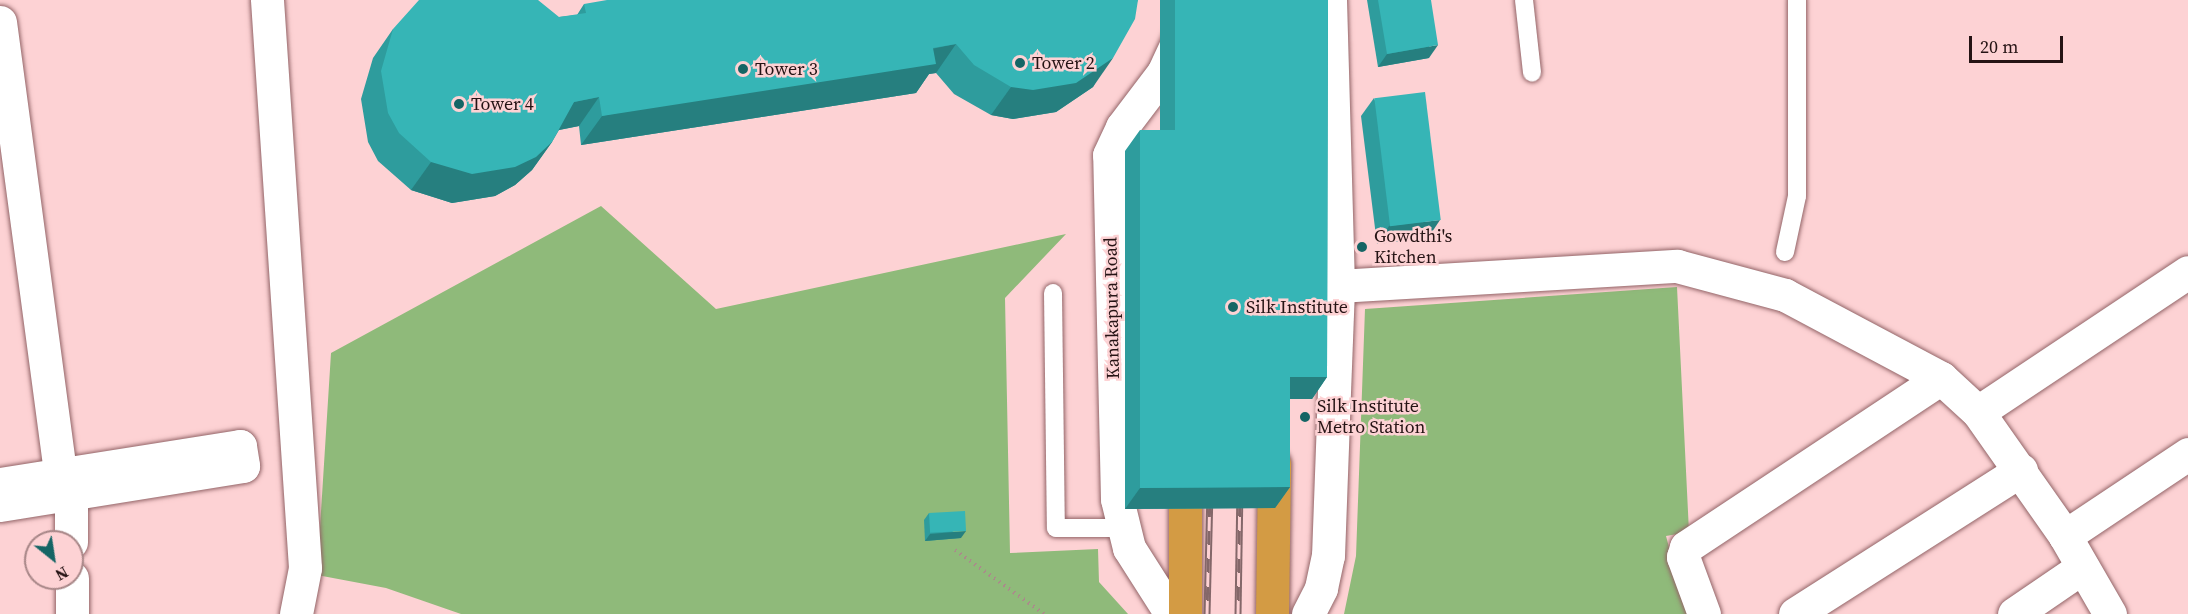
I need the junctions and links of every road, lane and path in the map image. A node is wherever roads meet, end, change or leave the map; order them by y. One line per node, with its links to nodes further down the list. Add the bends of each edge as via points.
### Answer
1 (267, 0): 29 (street, via 305,568)
2 (1330, 0): 11 (street)
3 (1524, 0): 7 (lane)
4 (1797, 0): 9 (lane, via 1797,196)
5 (1184, 9): 8 (highway, Kanakapura Road); 22 (street, Kanakapura Road, via 1180,36 1163,73 1122,127 1109,155 1117,500)
6 (0, 22): 19 (street)
7 (1532, 73)
8 (1185, 92)
9 (1785, 252)
10 (2188, 272): 14 (street)
11 (1338, 286): 13 (street, via 1677,266 1785,295); 34 (street, via 1328,556 1321,588)
12 (1053, 293): 22 (lane, via 1056,528)
13 (1941, 378): 14 (street); 35 (street, via 1686,547 1683,556)
14 (1978, 412): 18 (street)
15 (1185, 436): 32 (highway)
16 (1274, 437): 33 (highway)
17 (2188, 454): 24 (street)
18 (2021, 470): 24 (street); 36 (street)
19 (67, 480): 20 (street); 21 (street); 23 (street)
20 (0, 484)
21 (0, 505)
22 (1121, 528): 31 (street, Kanakapura Road, via 1129,549)
23 (70, 530)
24 (2066, 536): 26 (street)
25 (955, 550): 30 (path)
26 (2083, 567): 37 (street); 38 (street)
27 (72, 590): 28 (street)
28 (72, 614)
29 (296, 614)
30 (1044, 614)
31 (1171, 614)
32 (1185, 614)
33 (1272, 614)
34 (1308, 614)
35 (1704, 614)
36 (1795, 614)
37 (2014, 614)
38 (2110, 614)

